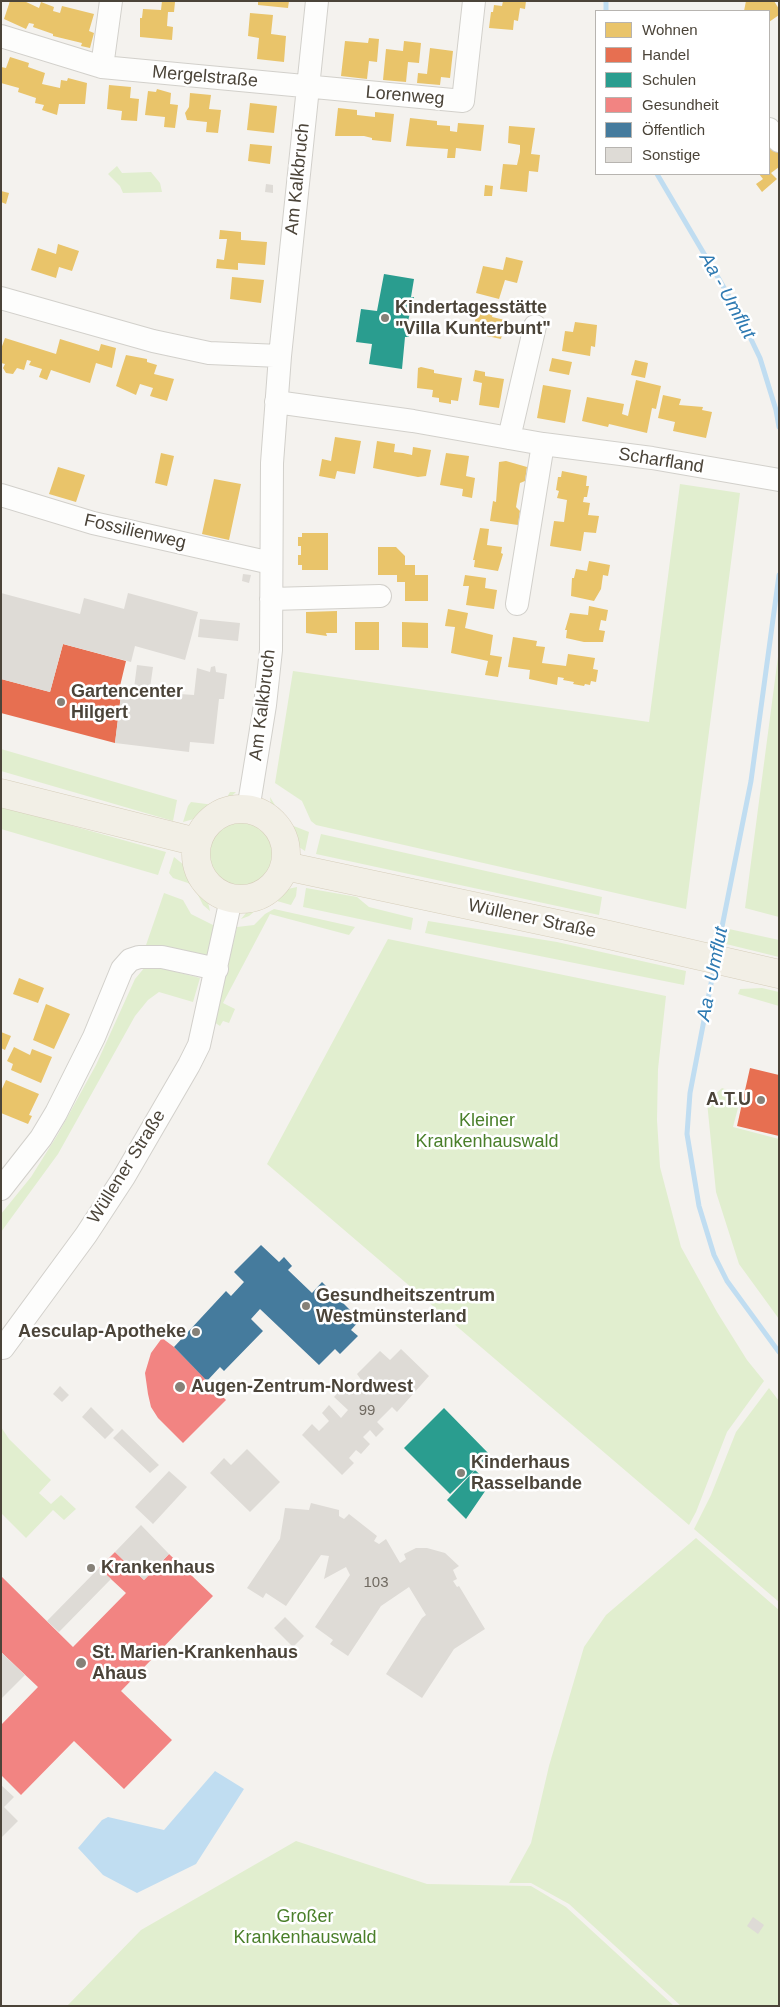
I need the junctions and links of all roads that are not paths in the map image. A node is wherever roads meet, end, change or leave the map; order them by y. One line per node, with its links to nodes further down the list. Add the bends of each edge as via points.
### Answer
1 (111, 1): 5 (street)
2 (317, 1): 6 (street, Am Kalkbruch)
3 (474, 1): 6 (street, Lorenweg, via 463,101)
4 (1, 36): 5 (street, Mergelstraße)
5 (102, 67): 6 (street, Mergelstraße)
6 (308, 87): 11 (street, Am Kalkbruch)
7 (770, 130): 8 (street)
8 (779, 141)
9 (1, 298): 11 (street, via 153,341 209,353)
10 (535, 326): 13 (street)
11 (280, 356): 12 (street, Am Kalkbruch)
12 (276, 402): 13 (street, Scharfland, via 413,420); 17 (street, Am Kalkbruch)
13 (509, 438): 14 (street, Scharfland)
14 (543, 444): 15 (street, Scharfland); 20 (street)
15 (776, 479)
16 (1, 495): 17 (street, Fossilienweg, via 93,523)
17 (271, 563): 19 (street, Am Kalkbruch)
18 (380, 596): 19 (street)
19 (271, 599): 22 (street, Am Kalkbruch, via 265,705)
20 (517, 604)
21 (1, 792): 23 (main road)
22 (248, 810): 23 (main road, via 224,812 211,820); 24 (main road, via 265,816 276,826 286,852)
23 (197, 842): 25 (main road, via 199,872 207,884)
24 (284, 866): 25 (main road, via 270,889 245,900); 27 (main road, Wüllener Straße)
25 (231, 899): 26 (street, Wüllener Straße)
26 (217, 969): 28 (street, via 162,957 130,960 122,969 94,1037 56,1113 41,1138); 29 (street, Wüllener Straße, via 198,1045 189,1065 124,1177)
27 (779, 974)
28 (1, 1189)
29 (3, 1348)

